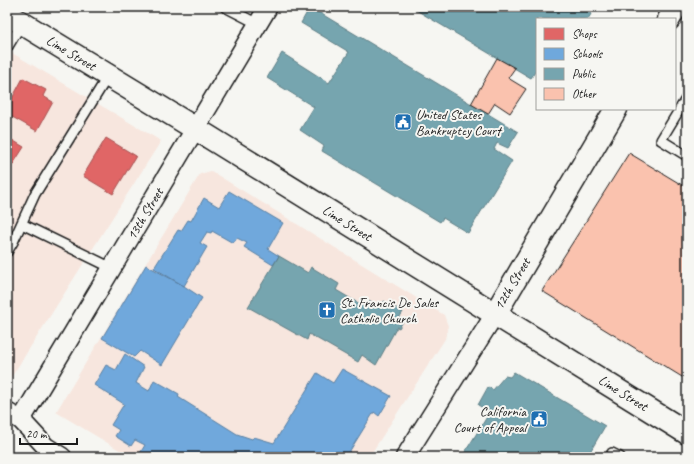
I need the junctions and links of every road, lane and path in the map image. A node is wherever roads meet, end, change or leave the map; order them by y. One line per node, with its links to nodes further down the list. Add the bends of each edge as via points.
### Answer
1 (225, 7): 4 (lane)
2 (268, 7): 4 (street, 13th Street)
3 (14, 19): 5 (lane); 6 (main road, Lime Street)
4 (258, 24): 9 (street, 13th Street)
5 (7, 48)
6 (108, 76): 9 (main road, Lime Street); 11 (lane, via 35,194)
7 (687, 97): 10 (lane, via 661,140)
8 (615, 110): 14 (main road, 12th Street)
9 (196, 129): 13 (street, 13th Street); 14 (main road, Lime Street)
10 (687, 156)
11 (22, 224): 12 (lane); 13 (lane)
12 (7, 252)
13 (112, 268): 15 (street, 13th Street)
14 (494, 314): 16 (main road, Lime Street); 18 (street, 12th Street)
15 (14, 416): 17 (street, via 46,447)
16 (687, 433)
17 (62, 457)
18 (405, 457)

